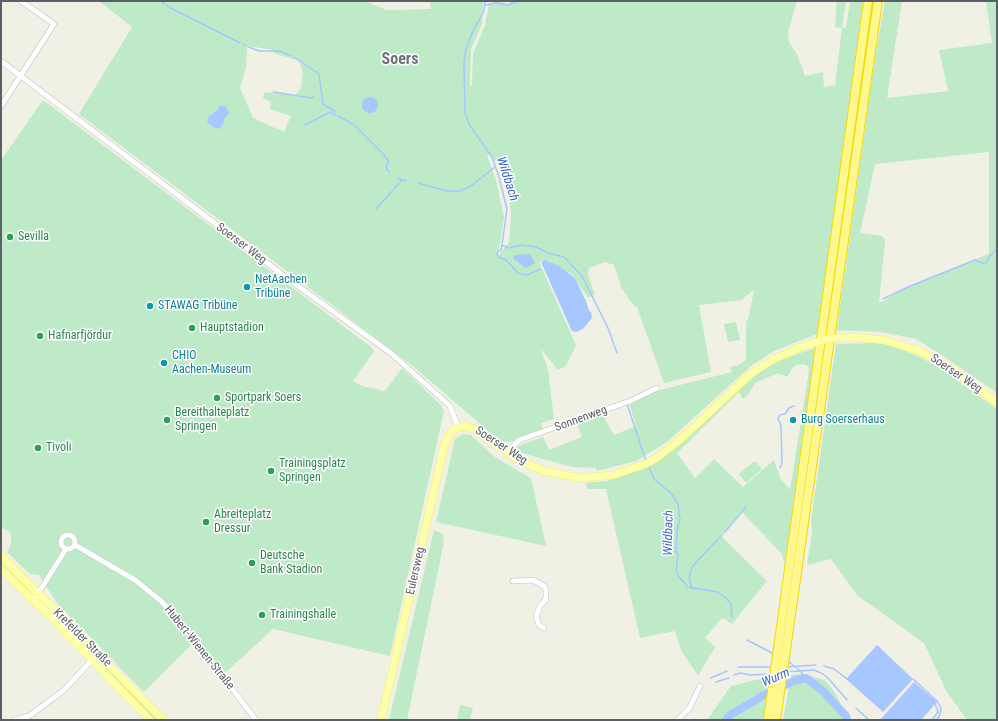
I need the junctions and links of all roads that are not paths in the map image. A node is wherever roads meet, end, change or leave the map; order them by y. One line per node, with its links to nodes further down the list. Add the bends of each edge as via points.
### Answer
1 (21, 1): 5 (street, via 54,24)
2 (868, 1): 14 (highway)
3 (878, 1): 14 (highway)
4 (1, 61): 5 (street, Soerser Weg)
5 (21, 76): 6 (street); 9 (street, Soerser Weg, via 291,281 392,354 450,406)
6 (1, 106)
7 (657, 388): 10 (street, Sonnenweg, via 630,401 519,440)
8 (997, 403): 10 (main road, Soerser Weg, bridge, via 956,371 920,351 883,340 828,339 806,345 772,360 752,373 680,440 649,462 614,475 576,477 543,471)
9 (458, 427): 10 (main road, Soerser Weg, via 474,428); 26 (main road, Eulersweg, via 445,443)
10 (506, 452)
11 (75, 545): 12 (street); 12 (street, via 75,538 69,534 65,535 61,541); 25 (street, Hubert-Wienen-Straße, via 135,580 161,601 186,629)
12 (66, 549): 17 (street)
13 (1, 556): 17 (main road, Krefelder Straße)
14 (794, 564): 21 (highway)
15 (1, 569): 17 (main road, Krefelder Straße)
16 (513, 581): 18 (street, via 533,580 544,586 546,599 536,616 539,625)
17 (36, 597): 19 (main road, Krefelder Straße); 24 (main road, Krefelder Straße)
18 (544, 628)
19 (92, 660): 22 (street, via 63,692 29,716); 23 (main road, Krefelder Straße)
20 (700, 686): 27 (street, via 690,707)
21 (775, 705): 28 (highway); 29 (highway)
22 (15, 720)
23 (150, 720)
24 (163, 720)
25 (256, 720)
26 (381, 720)
27 (678, 720)
28 (768, 720)
29 (776, 720)

